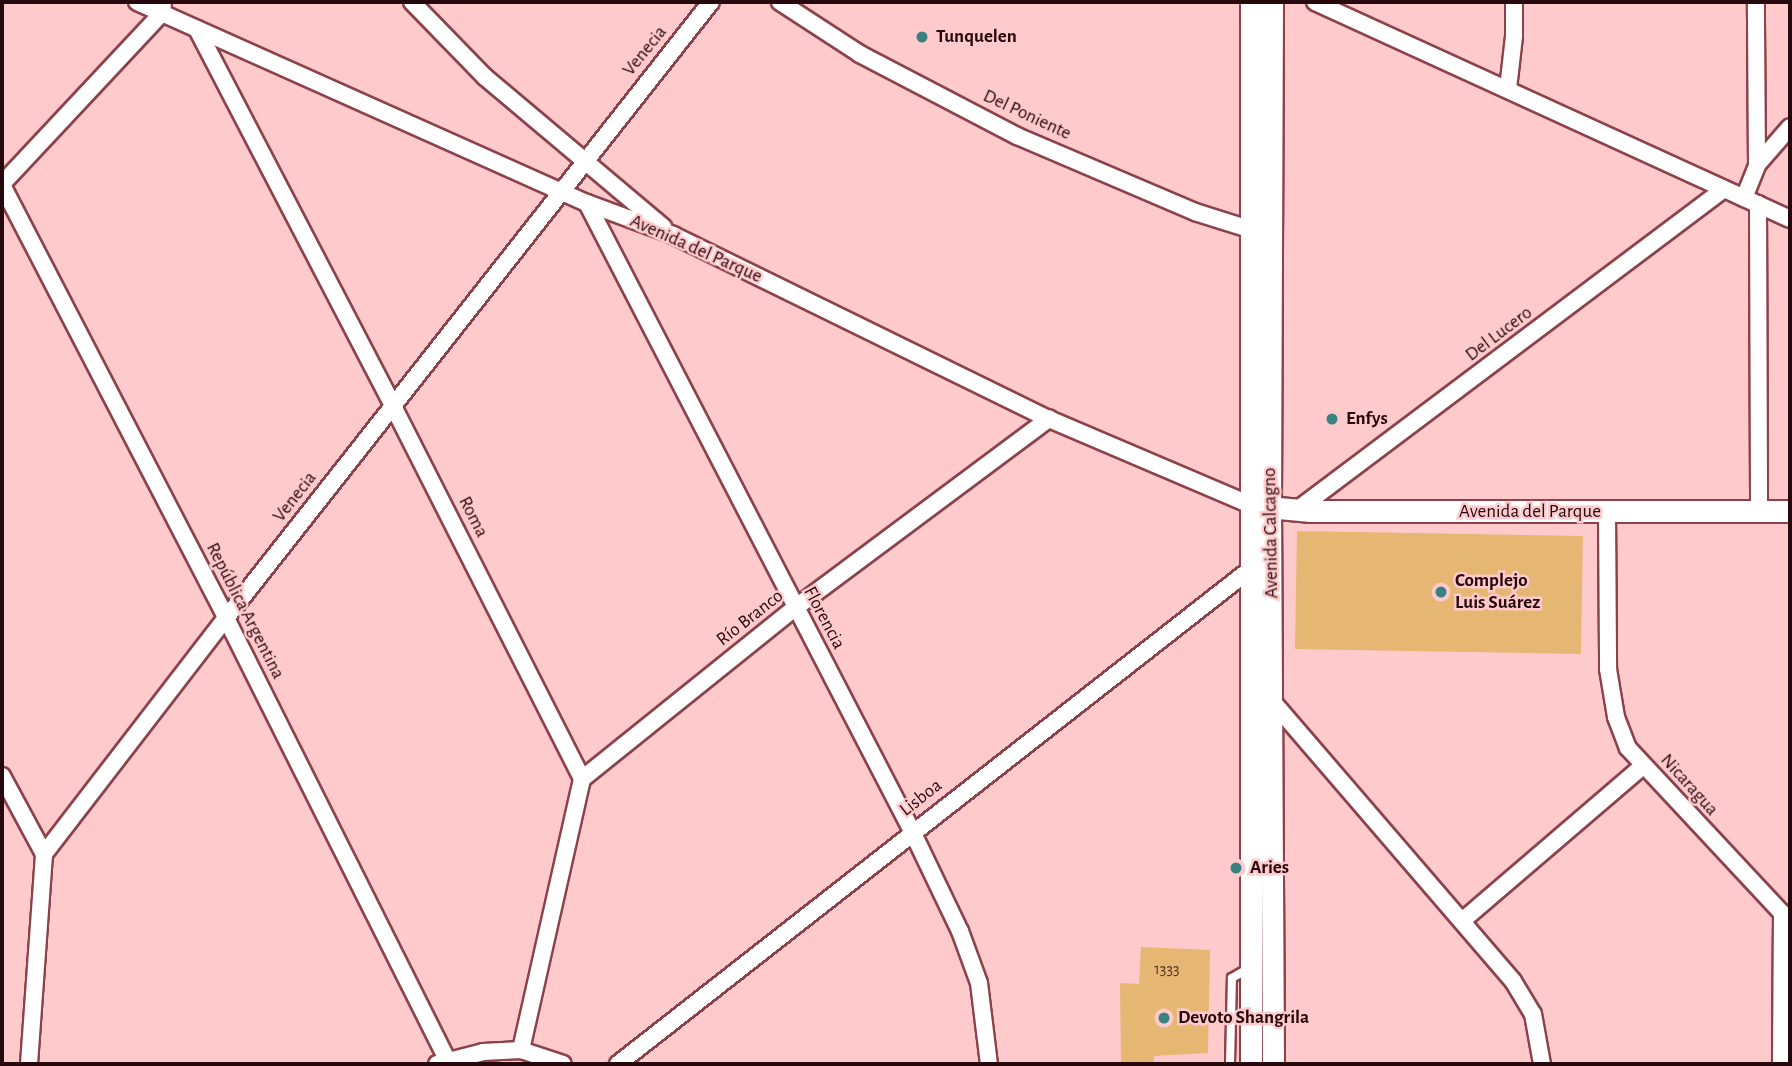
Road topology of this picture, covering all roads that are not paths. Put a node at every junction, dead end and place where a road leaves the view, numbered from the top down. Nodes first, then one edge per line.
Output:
1 (137, 2) edge
2 (412, 2) edge
3 (712, 2) edge
4 (780, 2) edge
5 (1251, 2) edge
6 (1272, 2) edge
7 (1315, 2) edge
8 (1514, 2) edge
9 (1756, 2) edge
10 (162, 7) edge
11 (197, 29) junction
12 (1508, 89) junction
13 (1790, 127) edge
14 (583, 161) junction
15 (1757, 165) junction
16 (2, 184) edge
17 (1724, 189) junction
18 (562, 191) junction
19 (1751, 201) junction
20 (587, 203) junction
21 (1790, 219) edge
22 (1250, 229) junction
23 (673, 235) junction
24 (1271, 236) junction
25 (393, 406) junction
26 (1049, 419) junction
27 (1261, 506) junction
28 (1297, 510) junction
29 (1759, 511) junction
30 (1607, 512) junction
31 (1790, 512) edge
32 (1252, 568) junction
33 (795, 608) junction
34 (226, 618) junction
35 (1273, 702) junction
36 (1643, 766) junction
37 (2, 776) edge
38 (582, 779) junction
39 (912, 831) junction
40 (44, 854) junction
41 (1786, 907) edge
42 (1462, 921) junction
43 (1251, 967) junction
44 (1273, 968) junction
45 (521, 1050) junction
46 (442, 1062) edge
47 (29, 1064) edge
48 (563, 1064) edge
49 (618, 1064) edge
50 (989, 1064) edge
51 (1230, 1064) edge
52 (1251, 1064) edge
53 (1273, 1064) edge
54 (1542, 1064) edge
55 (1781, 1064) edge

1 - 10 street, Avenida del Parque
2 - 14 street
3 - 14 street, Venecia
4 - 22 street, Del Poniente
5 - 22 street, Avenida Calcagno
6 - 24 street, Avenida Calcagno
7 - 12 street
8 - 12 street
9 - 15 street
10 - 11 street, Avenida del Parque
10 - 16 street
11 - 18 street, Avenida del Parque
11 - 25 street, Roma
12 - 17 street
13 - 15 street
14 - 18 street, Venecia
14 - 23 street
15 - 19 street
16 - 34 street, República Argentina
17 - 19 street
17 - 28 street, Del Lucero
18 - 20 street, Avenida del Parque
18 - 25 street, Venecia
19 - 21 street
19 - 29 street
20 - 23 street, Avenida del Parque
20 - 33 street, Florencia
22 - 24 street, Del Poniente
22 - 27 street, Avenida Calcagno
23 - 26 street, Avenida del Parque
24 - 27 street, Avenida Calcagno
25 - 34 street, Venecia
25 - 38 street, Roma
26 - 27 street, Avenida del Parque
26 - 33 street, Río Branco
27 - 28 street, Avenida del Parque
27 - 32 street, Avenida Calcagno
27 - 35 street, Avenida Calcagno
28 - 30 street, Avenida del Parque
29 - 30 street, Avenida del Parque
29 - 31 street, Avenida del Parque
30 - 36 street, Nicaragua
32 - 39 street, Lisboa
32 - 43 street, Avenida Calcagno
33 - 38 street, Río Branco
33 - 39 street, Florencia
34 - 40 street, Venecia
34 - 46 street, República Argentina
35 - 42 street
35 - 44 street, Avenida Calcagno
36 - 41 street, Nicaragua
36 - 42 street
37 - 40 street
38 - 45 street
39 - 49 street, Lisboa
39 - 50 street, Florencia
40 - 47 street
41 - 55 street, Nicaragua
42 - 54 street
43 - 44 lane
43 - 51 lane
43 - 52 street, Avenida Calcagno
44 - 53 street, Avenida Calcagno
45 - 46 street
45 - 48 street

